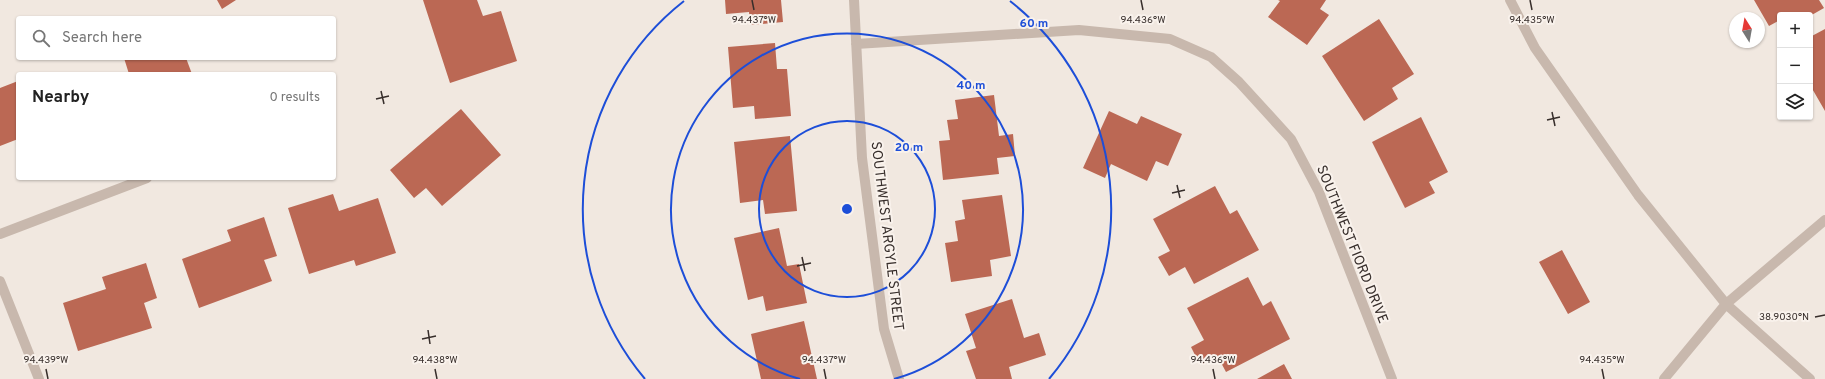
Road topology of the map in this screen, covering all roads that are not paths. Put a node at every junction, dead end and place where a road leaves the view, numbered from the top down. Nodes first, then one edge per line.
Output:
1 (854, 0) edge
2 (1510, 0) edge
3 (856, 44) junction
4 (142, 180) edge
5 (1825, 220) edge
6 (0, 234) edge
7 (0, 281) edge
8 (1726, 304) junction
9 (39, 379) edge
10 (899, 379) edge
11 (1392, 379) edge
12 (1664, 379) edge
13 (1810, 379) edge

1 - 3 street, SOUTHWEST ARGYLE STREET
2 - 8 street
3 - 10 street, SOUTHWEST ARGYLE STREET
3 - 11 street, SOUTHWEST FIORD DRIVE
4 - 6 street
5 - 8 street
7 - 9 street
8 - 12 street
8 - 13 street

